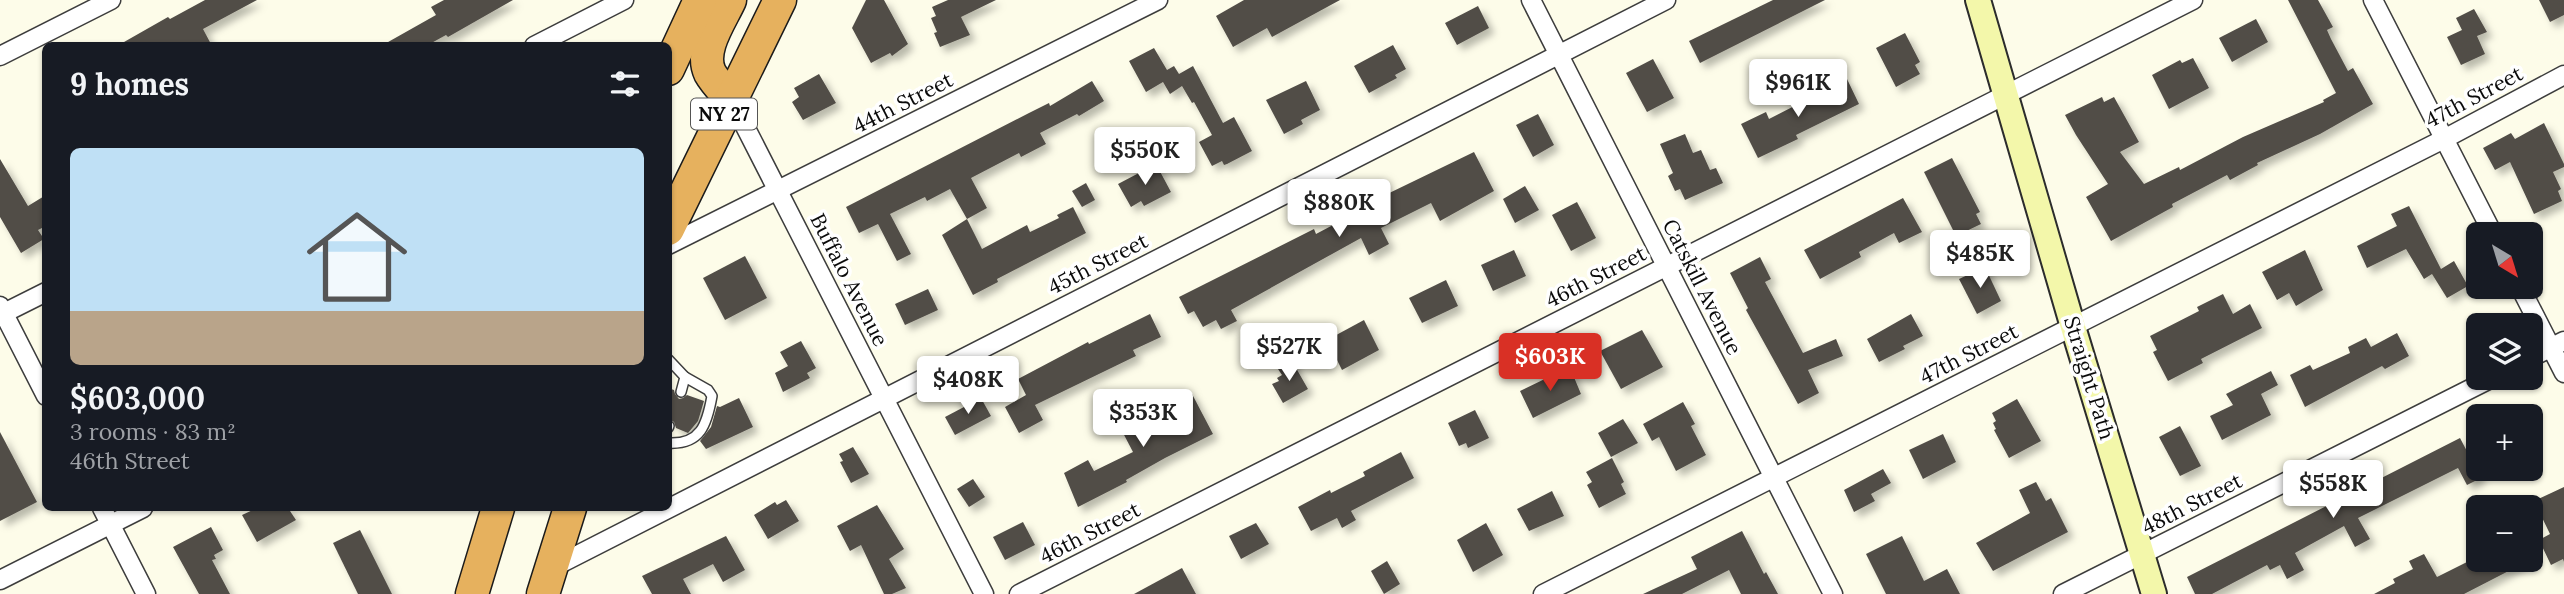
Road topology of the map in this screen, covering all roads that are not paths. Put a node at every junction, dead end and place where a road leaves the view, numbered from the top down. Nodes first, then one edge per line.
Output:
1 (111, 0) edge
2 (624, 0) edge
3 (730, 0) edge
4 (780, 0) edge
5 (1158, 0) edge
6 (1531, 0) edge
7 (1666, 0) edge
8 (1978, 0) edge
9 (2193, 0) edge
10 (2373, 0) edge
11 (690, 7) edge
12 (542, 42) edge
13 (1559, 55) junction
14 (0, 56) edge
15 (672, 58) edge
16 (2564, 75) edge
17 (2007, 94) junction
18 (731, 99) junction
19 (2444, 139) junction
20 (778, 191) junction
21 (672, 221) edge
22 (2487, 222) edge
23 (672, 243) edge
24 (1666, 267) junction
25 (42, 294) edge
26 (2528, 299) edge
27 (1, 311) edge
28 (2073, 327) junction
29 (2558, 345) edge
30 (672, 365) edge
31 (2564, 373) edge
32 (685, 377) junction
33 (42, 388) edge
34 (2468, 390) edge
35 (681, 392) dead end
36 (884, 398) junction
37 (672, 443) edge
38 (1773, 478) junction
39 (129, 511) edge
40 (497, 511) edge
41 (569, 511) edge
42 (106, 516) edge
43 (2143, 554) junction
44 (0, 580) edge
45 (546, 581) edge
46 (146, 594) edge
47 (472, 594) edge
48 (984, 594) edge
49 (1019, 594) edge
50 (1543, 594) edge
51 (1833, 594) edge
52 (2063, 594) edge
53 (2154, 594) edge

1 - 14 street
2 - 12 street
3 - 18 highway
4 - 18 highway, NY 27
5 - 20 street, 44th Street
6 - 13 street, Catskill Avenue
7 - 13 street, 45th Street
8 - 17 main road, Straight Path
9 - 17 street, 46th Street
10 - 19 street
11 - 15 highway
13 - 24 street, Catskill Avenue
13 - 36 street, 45th Street
16 - 19 street, 47th Street
17 - 24 street, 46th Street
17 - 28 main road, Straight Path
18 - 20 street, Buffalo Avenue
18 - 21 highway, NY 27
19 - 22 street
19 - 28 street, 47th Street
20 - 23 street, 44th Street
20 - 36 street, Buffalo Avenue
24 - 38 street, Catskill Avenue
24 - 49 street, 46th Street
25 - 27 street
26 - 29 street
27 - 33 street
28 - 38 street, 47th Street
28 - 43 main road, Straight Path
29 - 31 street
30 - 32 lane
32 - 35 lane
32 - 37 lane
34 - 43 street, 48th Street
36 - 45 street, 45th Street
36 - 48 street, Buffalo Avenue
38 - 50 street, 47th Street
38 - 51 street, Catskill Avenue
39 - 42 street
40 - 47 highway
41 - 45 highway
42 - 44 street
42 - 46 street
43 - 52 street, 48th Street
43 - 53 main road, Straight Path

